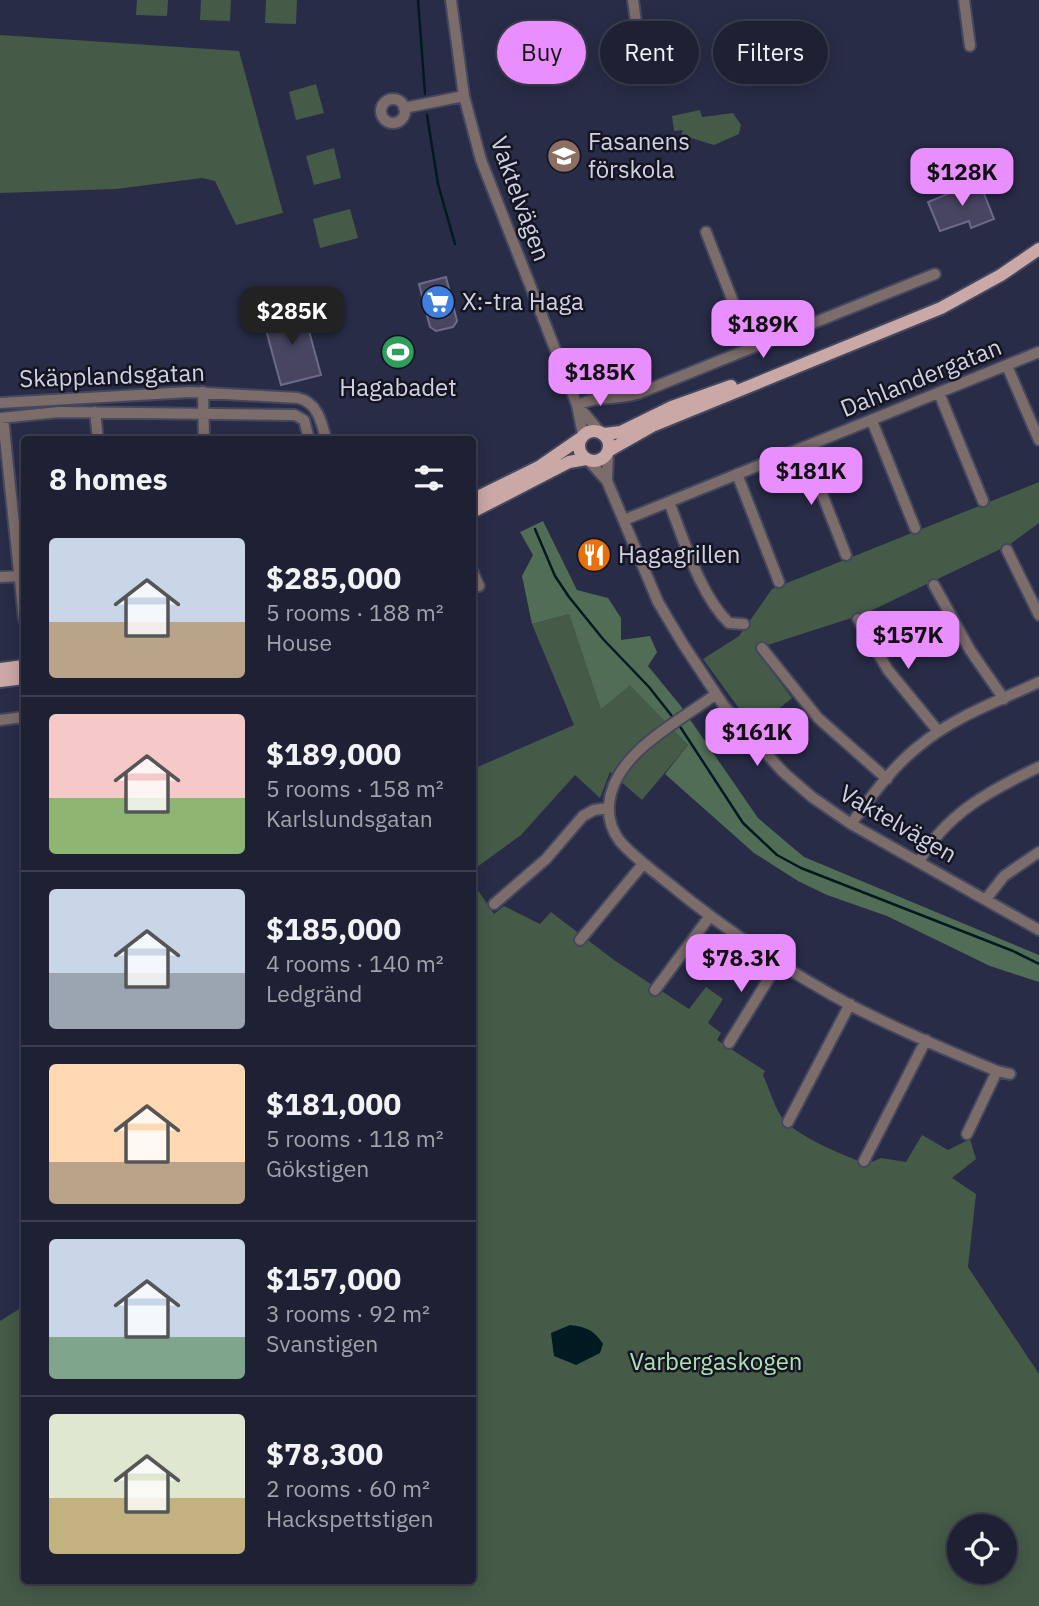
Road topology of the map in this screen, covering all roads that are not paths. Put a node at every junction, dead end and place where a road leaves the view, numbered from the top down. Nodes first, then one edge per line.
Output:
1 (451, 0) edge
2 (633, 0) edge
3 (964, 0) edge
4 (636, 21) edge
5 (970, 46) dead end
6 (464, 96) junction
7 (404, 108) dead end
8 (706, 232) dead end
9 (1039, 249) edge
10 (935, 274) dead end
11 (751, 348) junction
12 (1039, 352) edge
13 (799, 365) junction
14 (1007, 366) junction
15 (204, 392) junction
16 (939, 393) junction
17 (0, 403) edge
18 (577, 405) junction
19 (95, 412) junction
20 (202, 415) junction
21 (1, 418) edge
22 (872, 421) junction
23 (602, 433) junction
24 (98, 436) edge
25 (204, 436) edge
26 (309, 436) edge
27 (325, 436) edge
28 (582, 436) junction
29 (1039, 440) edge
30 (804, 448) junction
31 (608, 452) junction
32 (587, 460) junction
33 (737, 474) junction
34 (607, 481) junction
35 (476, 498) edge
36 (983, 501) dead end
37 (669, 502) junction
38 (476, 510) edge
39 (624, 520) junction
40 (915, 528) dead end
41 (1007, 550) dead end
42 (846, 555) dead end
43 (21, 568) edge
44 (21, 576) edge
45 (0, 578) edge
46 (476, 579) edge
47 (779, 582) dead end
48 (934, 584) dead end
49 (479, 586) dead end
50 (1039, 615) edge
51 (858, 619) dead end
52 (744, 624) dead end
53 (761, 648) dead end
54 (21, 666) edge
55 (0, 669) edge
56 (21, 678) edge
57 (0, 681) edge
58 (1039, 682) edge
59 (716, 694) junction
60 (1004, 699) junction
61 (21, 717) edge
62 (0, 720) edge
63 (938, 732) junction
64 (1039, 767) edge
65 (887, 779) junction
66 (608, 808) junction
67 (851, 824) junction
68 (1039, 852) edge
69 (919, 862) junction
70 (643, 863) junction
71 (986, 899) junction
72 (494, 904) dead end
73 (710, 916) junction
74 (1039, 930) edge
75 (580, 940) dead end
76 (779, 962) junction
77 (655, 990) dead end
78 (850, 1004) junction
79 (926, 1040) junction
80 (729, 1043) dead end
81 (997, 1071) junction
82 (1010, 1074) dead end
83 (788, 1122) dead end
84 (967, 1134) dead end
85 (864, 1161) dead end

1 - 6 street, Vaktelvägen
2 - 4 street
3 - 5 street
6 - 7 street
6 - 18 street, Vaktelvägen
8 - 11 street
9 - 13 main road
10 - 11 street
11 - 18 street
12 - 14 street, Dahlandergatan
13 - 23 main road
13 - 31 main road
14 - 16 street, Dahlandergatan
14 - 29 street
15 - 17 street, Skäpplandsgatan
15 - 20 street
15 - 27 street, Skäpplandsgatan
16 - 22 street, Dahlandergatan
16 - 36 street
18 - 23 street, Vaktelvägen
18 - 28 street, Vaktelvägen
19 - 20 street
19 - 21 street
19 - 24 street
20 - 25 street
20 - 26 street
21 - 43 street
22 - 30 street, Dahlandergatan
22 - 40 street
23 - 28 main road
23 - 31 main road
28 - 32 main road
28 - 35 main road
30 - 33 street, Dahlandergatan
30 - 42 street
31 - 32 main road
31 - 34 street, Vaktelvägen
32 - 34 street, Vaktelvägen
32 - 38 main road
33 - 37 street, Dahlandergatan
33 - 47 street
34 - 39 street, Vaktelvägen
37 - 39 street, Dahlandergatan
37 - 52 street
39 - 59 street, Vaktelvägen
41 - 50 street
44 - 45 street
46 - 49 street
48 - 60 street
51 - 63 street
53 - 65 street
54 - 55 main road
56 - 57 main road
58 - 60 street
59 - 66 street
59 - 67 street, Vaktelvägen
60 - 63 street
61 - 62 street
63 - 65 street
64 - 69 street
65 - 67 street
66 - 70 street
66 - 72 street
67 - 69 street, Vaktelvägen
68 - 71 street
69 - 71 street, Vaktelvägen
70 - 73 street
70 - 75 street
71 - 74 street, Vaktelvägen
73 - 76 street
73 - 77 street
76 - 78 street
76 - 80 street
78 - 79 street
78 - 83 street
79 - 81 street
79 - 85 street
81 - 82 street
81 - 84 street

